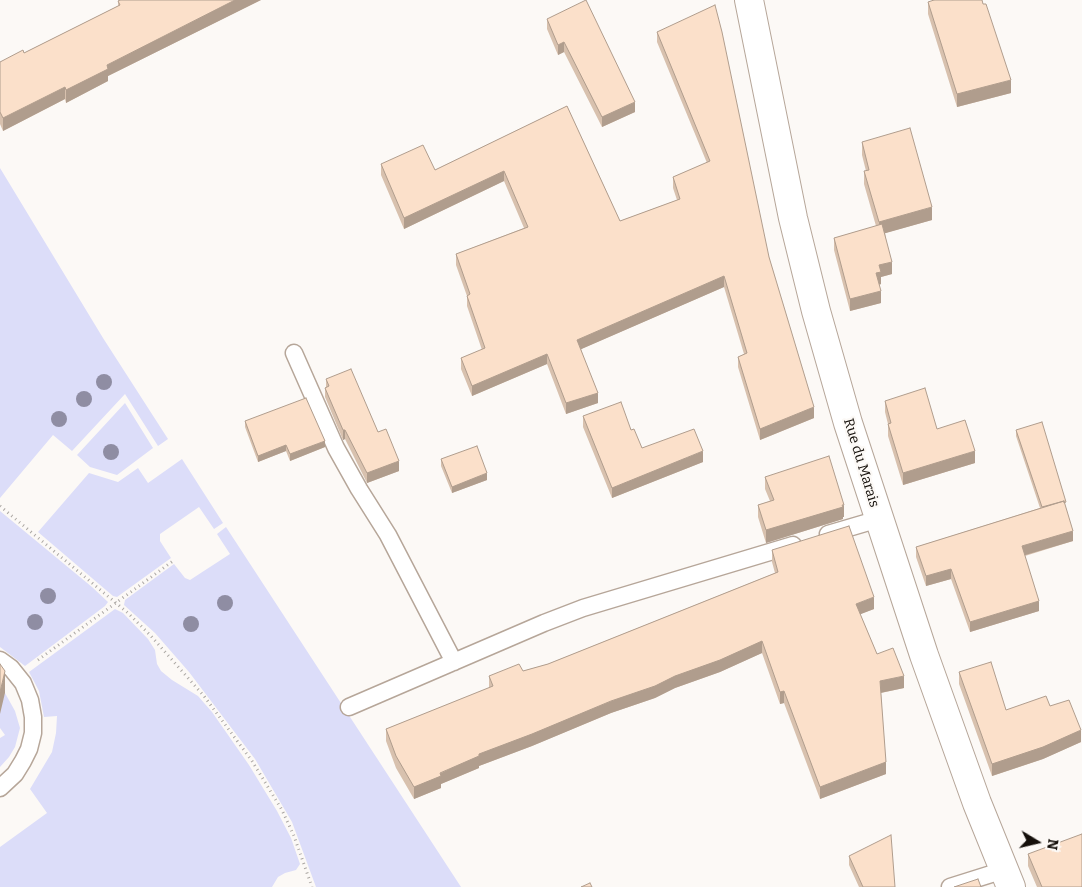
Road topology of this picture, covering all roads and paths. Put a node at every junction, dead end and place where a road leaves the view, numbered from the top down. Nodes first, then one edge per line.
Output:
1 (753, 7) edge
2 (294, 353) dead end
3 (0, 506) edge
4 (879, 519) junction
5 (172, 561) dead end
6 (115, 603) junction
7 (0, 660) edge
8 (454, 662) junction
9 (17, 676) junction
10 (349, 707) dead end
11 (0, 788) edge
12 (1008, 878) edge
13 (312, 887) edge
14 (950, 887) edge

1 - 4 street, Rue du Marais
2 - 8 lane
3 - 6 path
4 - 8 lane
4 - 12 street, Rue du Marais
5 - 6 path
6 - 9 path
6 - 13 path
7 - 9 lane
8 - 10 lane
9 - 11 lane
12 - 14 lane

